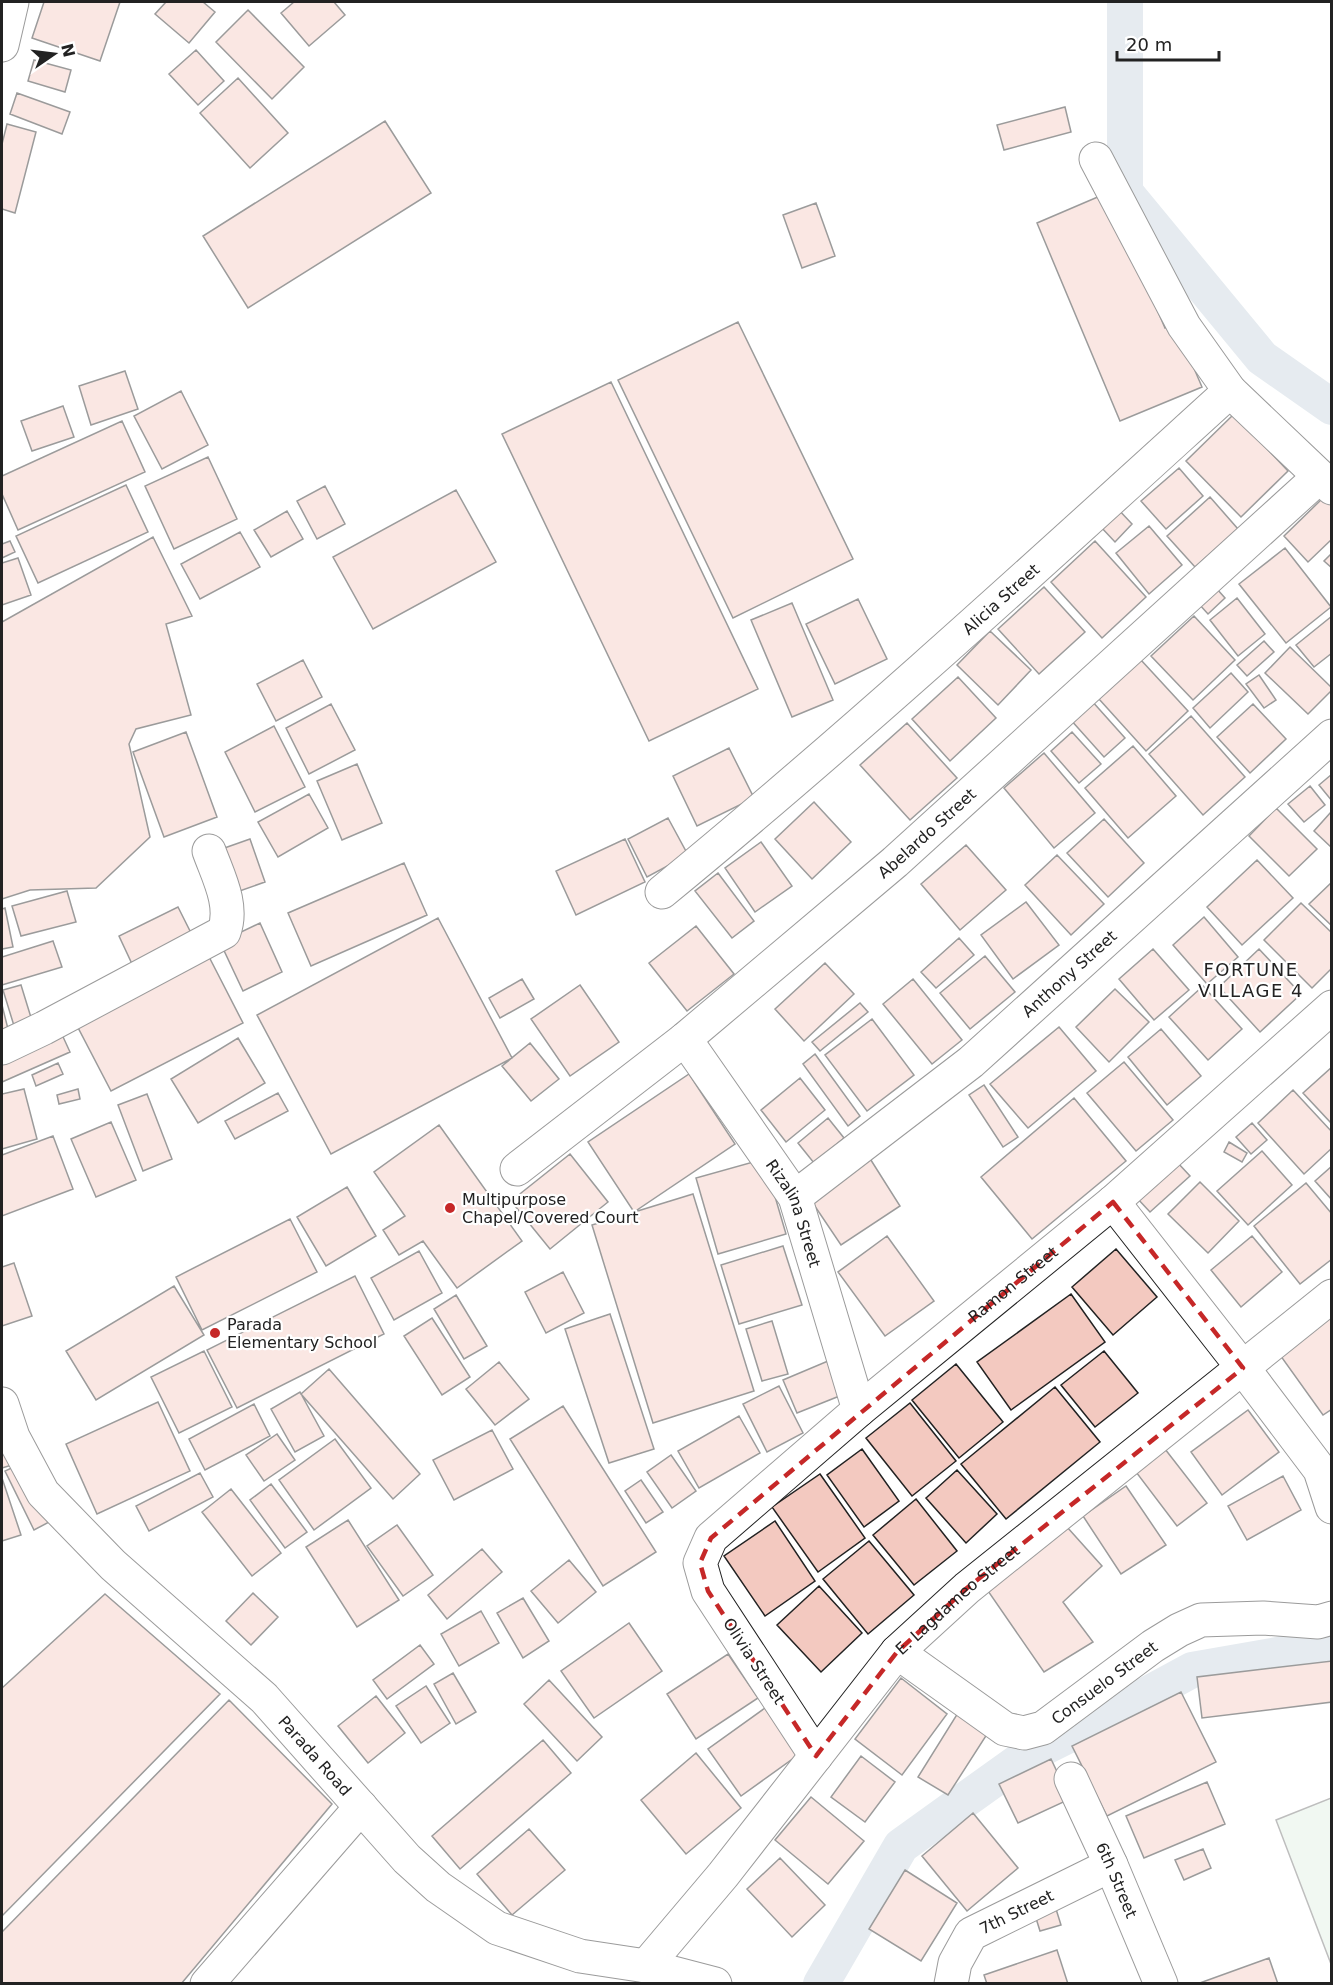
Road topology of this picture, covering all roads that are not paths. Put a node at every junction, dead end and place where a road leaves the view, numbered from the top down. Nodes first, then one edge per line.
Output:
1 (12, 2) edge
2 (2, 45) edge
3 (1096, 159) dead end
4 (1230, 390) junction
5 (1325, 483) edge
6 (1332, 736) edge
7 (209, 851) dead end
8 (662, 892) dead end
9 (1332, 1007) edge
10 (685, 1039) junction
11 (2, 1048) edge
12 (518, 1169) dead end
13 (795, 1197) junction
14 (1113, 1202) junction
15 (1332, 1296) edge
16 (1243, 1368) junction
17 (2, 1404) edge
18 (859, 1410) junction
19 (1332, 1507) edge
20 (700, 1563) joint
21 (1332, 1618) edge
22 (897, 1652) junction
23 (816, 1756) junction
24 (1071, 1779) dead end
25 (361, 1807) junction
26 (1111, 1865) junction
27 (646, 1966) junction
28 (207, 1983) edge
29 (714, 1983) edge
30 (951, 1983) edge
31 (1161, 1983) edge

1 - 2 street
3 - 4 street
4 - 5 street
4 - 8 street, Alicia Street
5 - 10 street, Abelardo Street
6 - 13 street, Anthony Street
7 - 11 street
9 - 14 street, Ramon Street
10 - 12 street, Abelardo Street
10 - 13 street, Rizalina Street
13 - 18 street, Rizalina Street
14 - 16 street
14 - 18 street, Ramon Street
15 - 16 street, E. Lagdameo Street
16 - 19 street
16 - 22 street, E. Lagdameo Street
17 - 25 street, Parada Road
18 - 20 street, Ramon Street
20 - 23 street, Olivia Street
21 - 22 street, Consuelo Street
22 - 23 street, E. Lagdameo Street
23 - 27 street, E. Lagdameo Street
24 - 26 street, 6th Street
25 - 27 street, Parada Road
25 - 28 street
26 - 30 street, 7th Street
26 - 31 street, 6th Street
27 - 29 street, Parada Road

